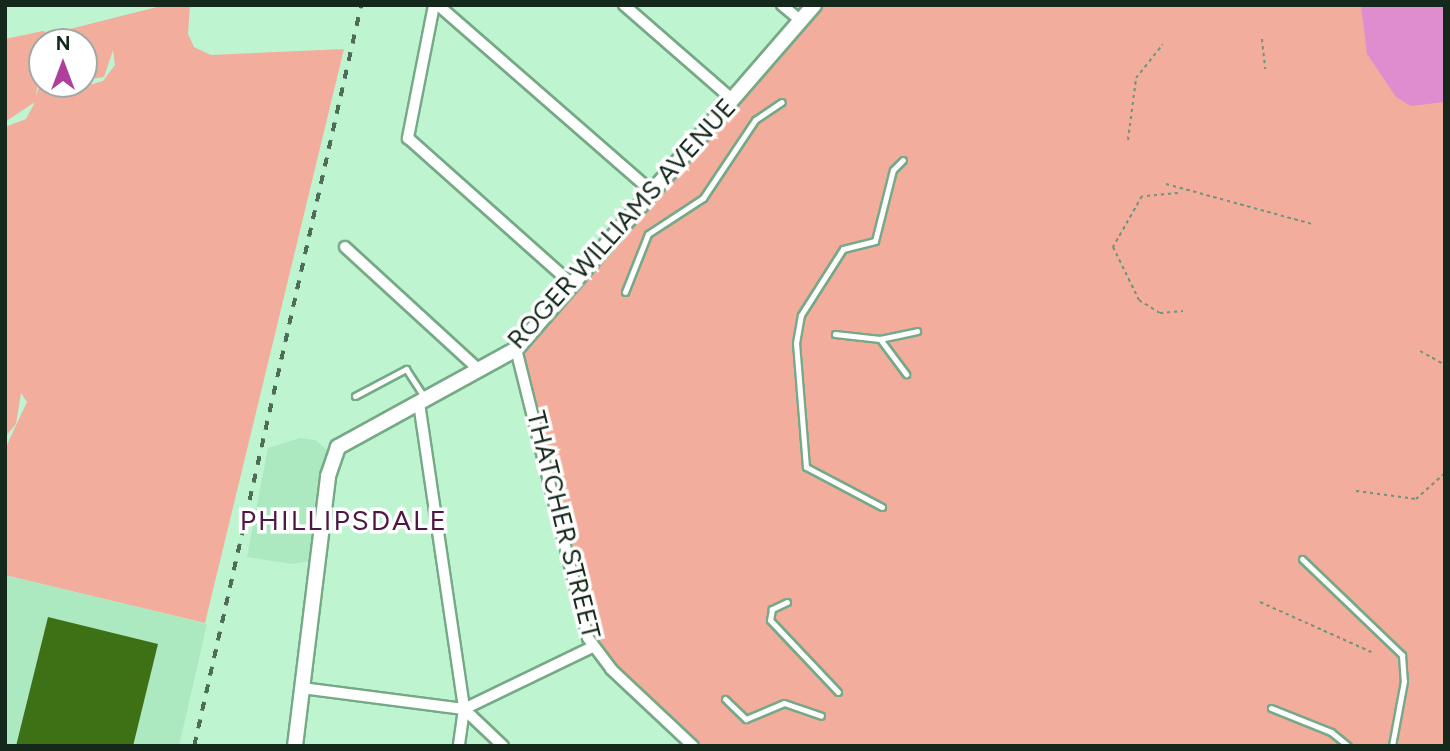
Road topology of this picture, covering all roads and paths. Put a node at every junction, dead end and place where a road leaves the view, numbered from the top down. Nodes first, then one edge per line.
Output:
1 (436, 5) edge
2 (624, 5) edge
3 (782, 5) edge
4 (814, 5) edge
5 (800, 20) junction
6 (1262, 39) dead end
7 (1163, 44) dead end
8 (1265, 69) dead end
9 (733, 100) junction
10 (782, 102) dead end
11 (1128, 140) dead end
12 (903, 160) dead end
13 (1166, 184) dead end
14 (651, 191) junction
15 (1178, 193) dead end
16 (1312, 224) dead end
17 (345, 247) dead end
18 (571, 283) junction
19 (625, 292) dead end
20 (1183, 312) dead end
21 (917, 331) dead end
22 (835, 334) dead end
23 (880, 339) junction
24 (516, 349) junction
25 (1420, 351) dead end
26 (1445, 365) edge
27 (480, 370) junction
28 (906, 374) dead end
29 (355, 396) dead end
30 (423, 401) junction
31 (1445, 472) edge
32 (1356, 491) dead end
33 (882, 507) dead end
34 (1302, 559) dead end
35 (787, 602) dead end
36 (1260, 602) dead end
37 (592, 647) junction
38 (1371, 652) dead end
39 (302, 688) junction
40 (838, 692) dead end
41 (725, 699) dead end
42 (1270, 708) dead end
43 (464, 709) junction
44 (821, 716) dead end
45 (295, 746) edge
46 (460, 746) edge
47 (503, 746) edge
48 (693, 746) edge
49 (1348, 746) edge
50 (1392, 746) edge

1 - 14 street
1 - 18 street
2 - 9 street
3 - 5 street
4 - 5 main road, ROGER WILLIAMS AVENUE
5 - 9 main road, ROGER WILLIAMS AVENUE
6 - 8 path
7 - 11 path
9 - 14 main road, ROGER WILLIAMS AVENUE
10 - 19 lane
12 - 33 lane
13 - 16 path
14 - 18 main road, ROGER WILLIAMS AVENUE
15 - 20 path
17 - 27 street
18 - 24 main road, ROGER WILLIAMS AVENUE
21 - 23 lane
22 - 23 lane
23 - 28 lane
24 - 27 main road, ROGER WILLIAMS AVENUE
24 - 37 street, THATCHER STREET
25 - 26 path
27 - 30 main road, ROGER WILLIAMS AVENUE
29 - 30 lane
30 - 39 main road, ROGER WILLIAMS AVENUE
30 - 43 street
31 - 32 path
34 - 50 lane
35 - 40 lane
36 - 38 path
37 - 43 street
37 - 48 street, THATCHER STREET
39 - 43 street
39 - 45 main road, ROGER WILLIAMS AVENUE
41 - 44 lane
42 - 49 lane
43 - 46 street
43 - 47 street

